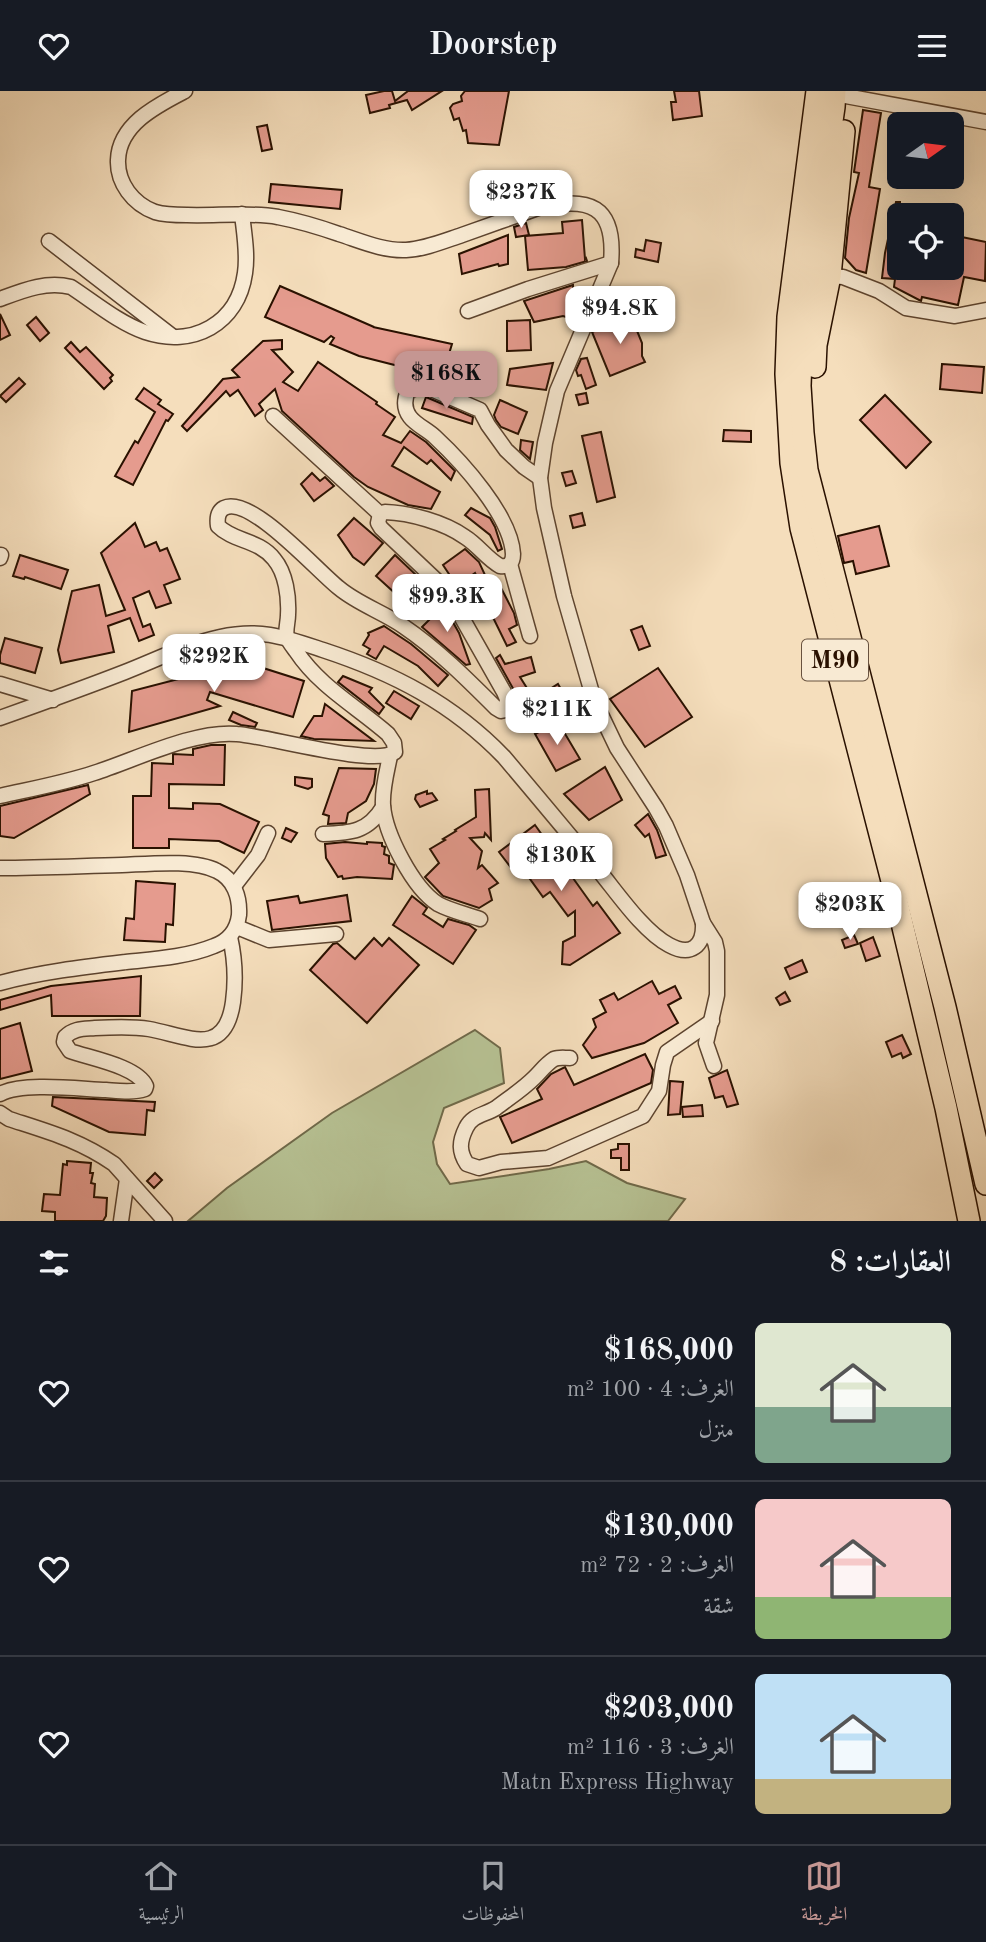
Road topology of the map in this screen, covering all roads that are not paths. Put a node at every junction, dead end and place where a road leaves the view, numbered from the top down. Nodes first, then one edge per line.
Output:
1 (185, 91) edge
2 (836, 93) edge
3 (986, 122) edge
4 (242, 214) junction
5 (49, 241) dead end
6 (611, 263) junction
7 (830, 276) junction
8 (0, 299) edge
9 (986, 310) edge
10 (468, 311) dead end
11 (174, 337) junction
12 (273, 416) dead end
13 (540, 478) junction
14 (814, 495) junction
15 (380, 514) junction
16 (510, 564) junction
17 (530, 636) dead end
18 (287, 637) junction
19 (0, 684) edge
20 (53, 700) junction
21 (0, 718) edge
22 (390, 756) junction
23 (0, 796) edge
24 (383, 807) junction
25 (268, 833) dead end
26 (323, 834) dead end
27 (1, 868) edge
28 (234, 886) junction
29 (480, 919) dead end
30 (703, 923) junction
31 (233, 932) junction
32 (336, 934) dead end
33 (0, 983) edge
34 (712, 1021) junction
35 (570, 1058) dead end
36 (714, 1066) dead end
37 (0, 1094) edge
38 (0, 1113) edge
39 (127, 1179) junction
40 (986, 1184) edge
41 (121, 1221) edge
42 (164, 1221) edge
43 (969, 1221) edge

1 - 4 street
2 - 3 street
2 - 7 highway
2 - 14 highway, M90
2 - 43 highway, M90
4 - 6 street
4 - 11 street
5 - 11 street
6 - 10 street
6 - 13 street
7 - 9 street
7 - 14 highway
8 - 11 street
12 - 15 street
13 - 16 street
13 - 30 street
14 - 40 highway, M90
15 - 16 street
15 - 18 street
16 - 17 street
18 - 20 street
18 - 22 street
18 - 30 street
19 - 20 street
20 - 21 street
22 - 23 street
22 - 24 street
24 - 26 street
24 - 29 street
25 - 28 street
27 - 28 street
28 - 31 street
30 - 34 street
31 - 32 street
31 - 33 street
31 - 37 street
34 - 35 street
34 - 36 street
38 - 39 street
39 - 41 street
39 - 42 street

